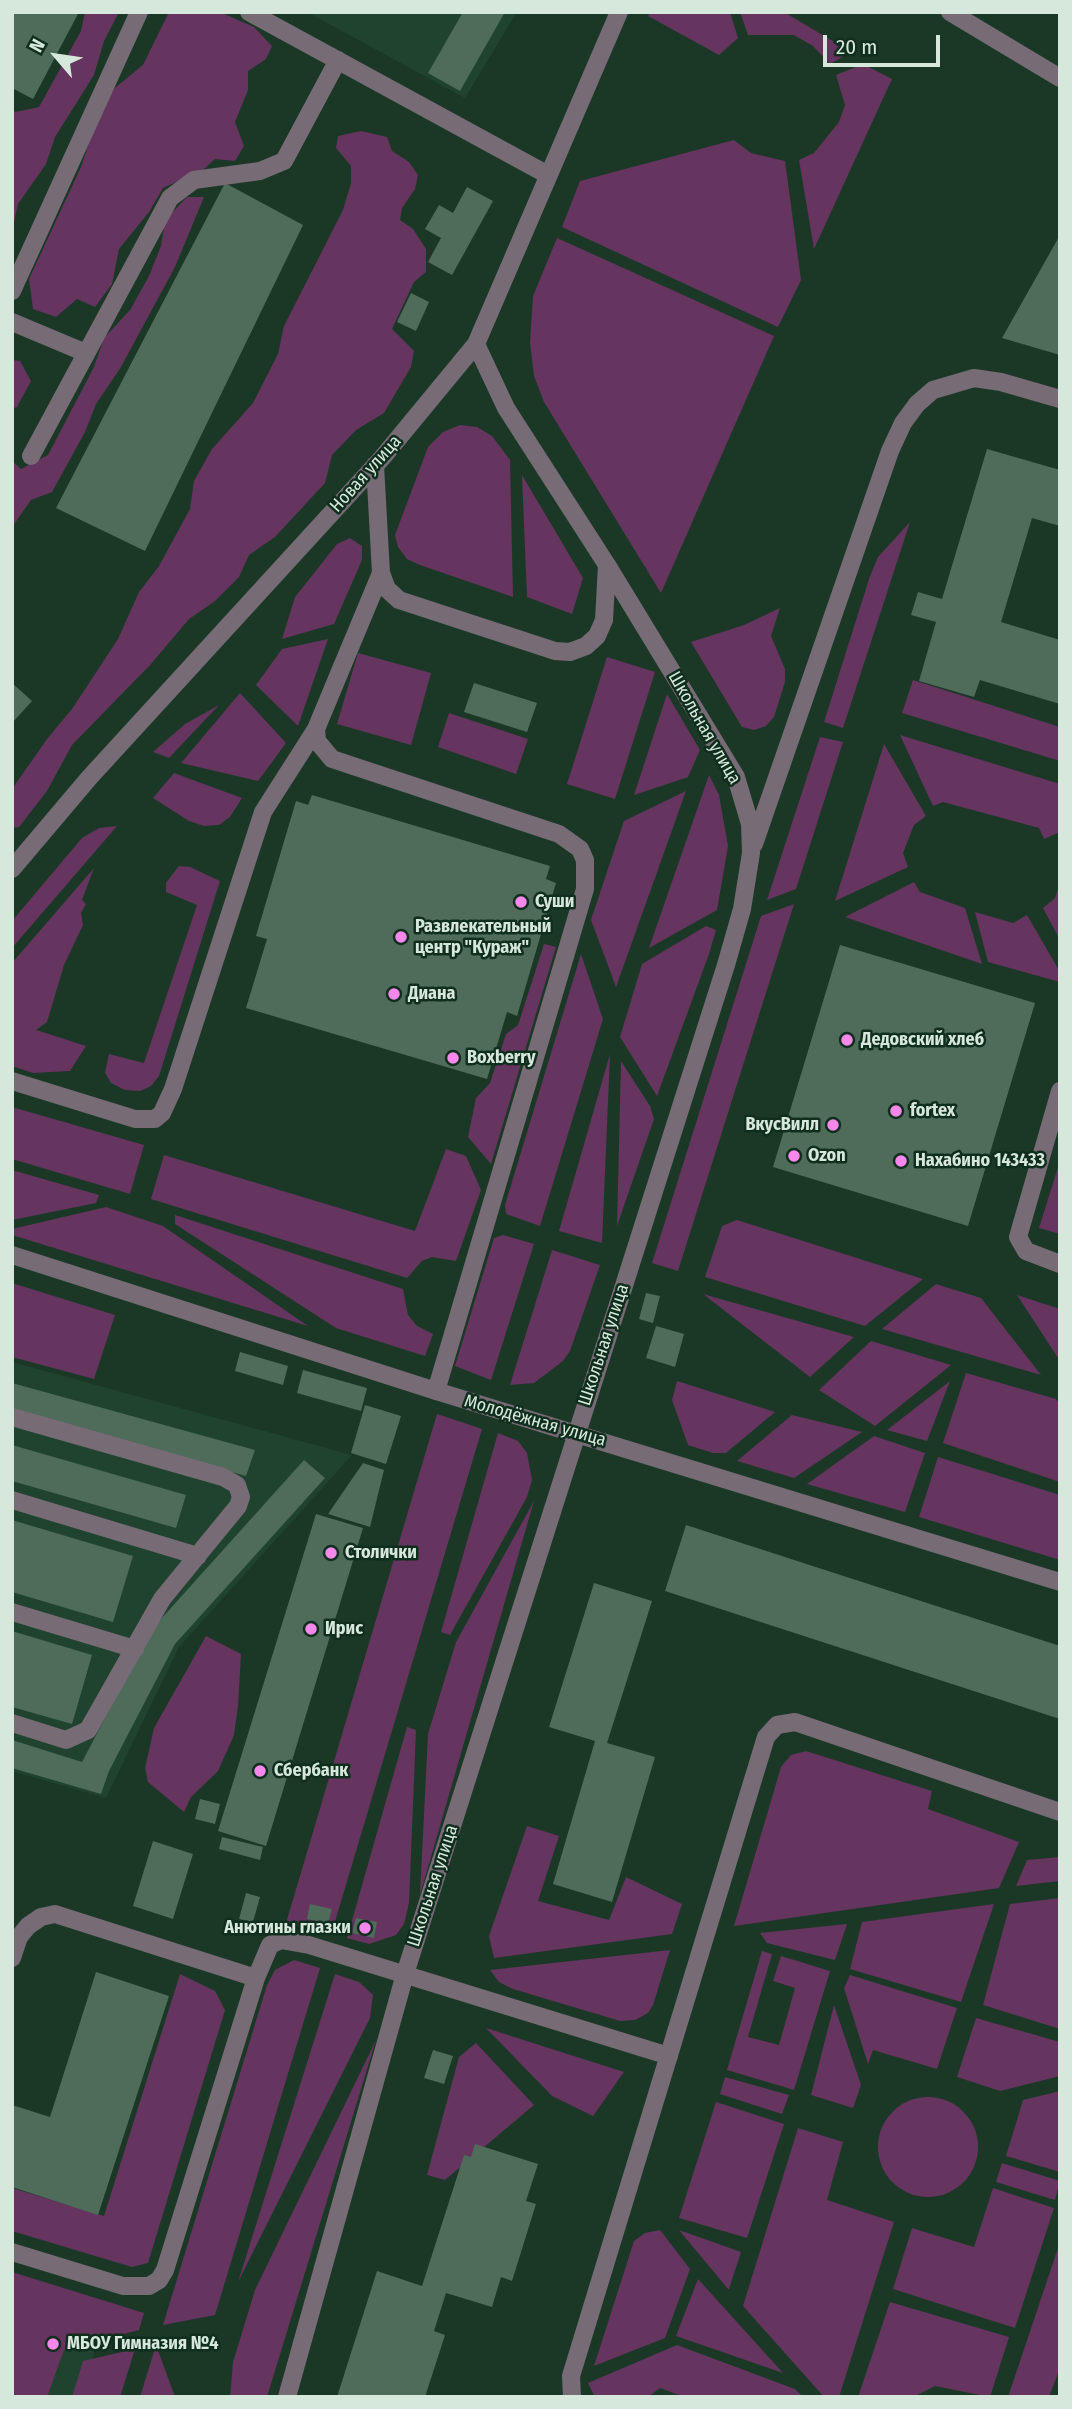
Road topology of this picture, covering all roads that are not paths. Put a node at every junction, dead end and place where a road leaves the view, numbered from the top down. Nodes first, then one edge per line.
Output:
1 (139, 12) edge
2 (249, 12) edge
3 (619, 12) edge
4 (950, 12) edge
5 (338, 61) junction
6 (1060, 78) edge
7 (548, 175) junction
8 (12, 291) edge
9 (12, 322) edge
10 (476, 344) junction
11 (86, 353) junction
12 (1060, 400) edge
13 (31, 456) dead end
14 (375, 466) junction
15 (607, 565) junction
16 (380, 573) junction
17 (316, 729) junction
18 (751, 853) junction
19 (12, 869) edge
20 (12, 1082) edge
21 (1060, 1091) edge
22 (12, 1255) edge
23 (1060, 1264) edge
24 (436, 1391) junction
25 (12, 1417) edge
26 (576, 1432) junction
27 (12, 1500) edge
28 (198, 1556) junction
29 (1060, 1582) edge
30 (12, 1612) edge
31 (135, 1649) junction
32 (12, 1723) edge
33 (1060, 1812) edge
34 (12, 1958) edge
35 (405, 1974) junction
36 (256, 1978) junction
37 (669, 2056) junction
38 (12, 2252) edge
39 (287, 2397) edge
40 (572, 2397) edge

1 - 8 street
2 - 5 street
3 - 7 street, Новая улица
4 - 6 street
5 - 7 street
5 - 11 street
7 - 10 street, Новая улица
9 - 11 street
10 - 14 street, Новая улица
10 - 15 street, Школьная улица
11 - 13 street
12 - 18 street
14 - 16 street
14 - 19 street, Новая улица
15 - 16 street
15 - 18 street, Школьная улица
16 - 17 street
17 - 20 street
17 - 24 street
18 - 26 street, Школьная улица
21 - 23 street
22 - 24 street, Молодёжная улица
24 - 26 street, Молодёжная улица
25 - 28 street
26 - 29 street, Молодёжная улица
26 - 35 street, Школьная улица
27 - 28 street
28 - 31 street
30 - 31 street
31 - 32 street
33 - 37 street
34 - 36 street
35 - 36 street
35 - 37 street
35 - 39 street, Школьная улица
36 - 38 street
37 - 40 street

